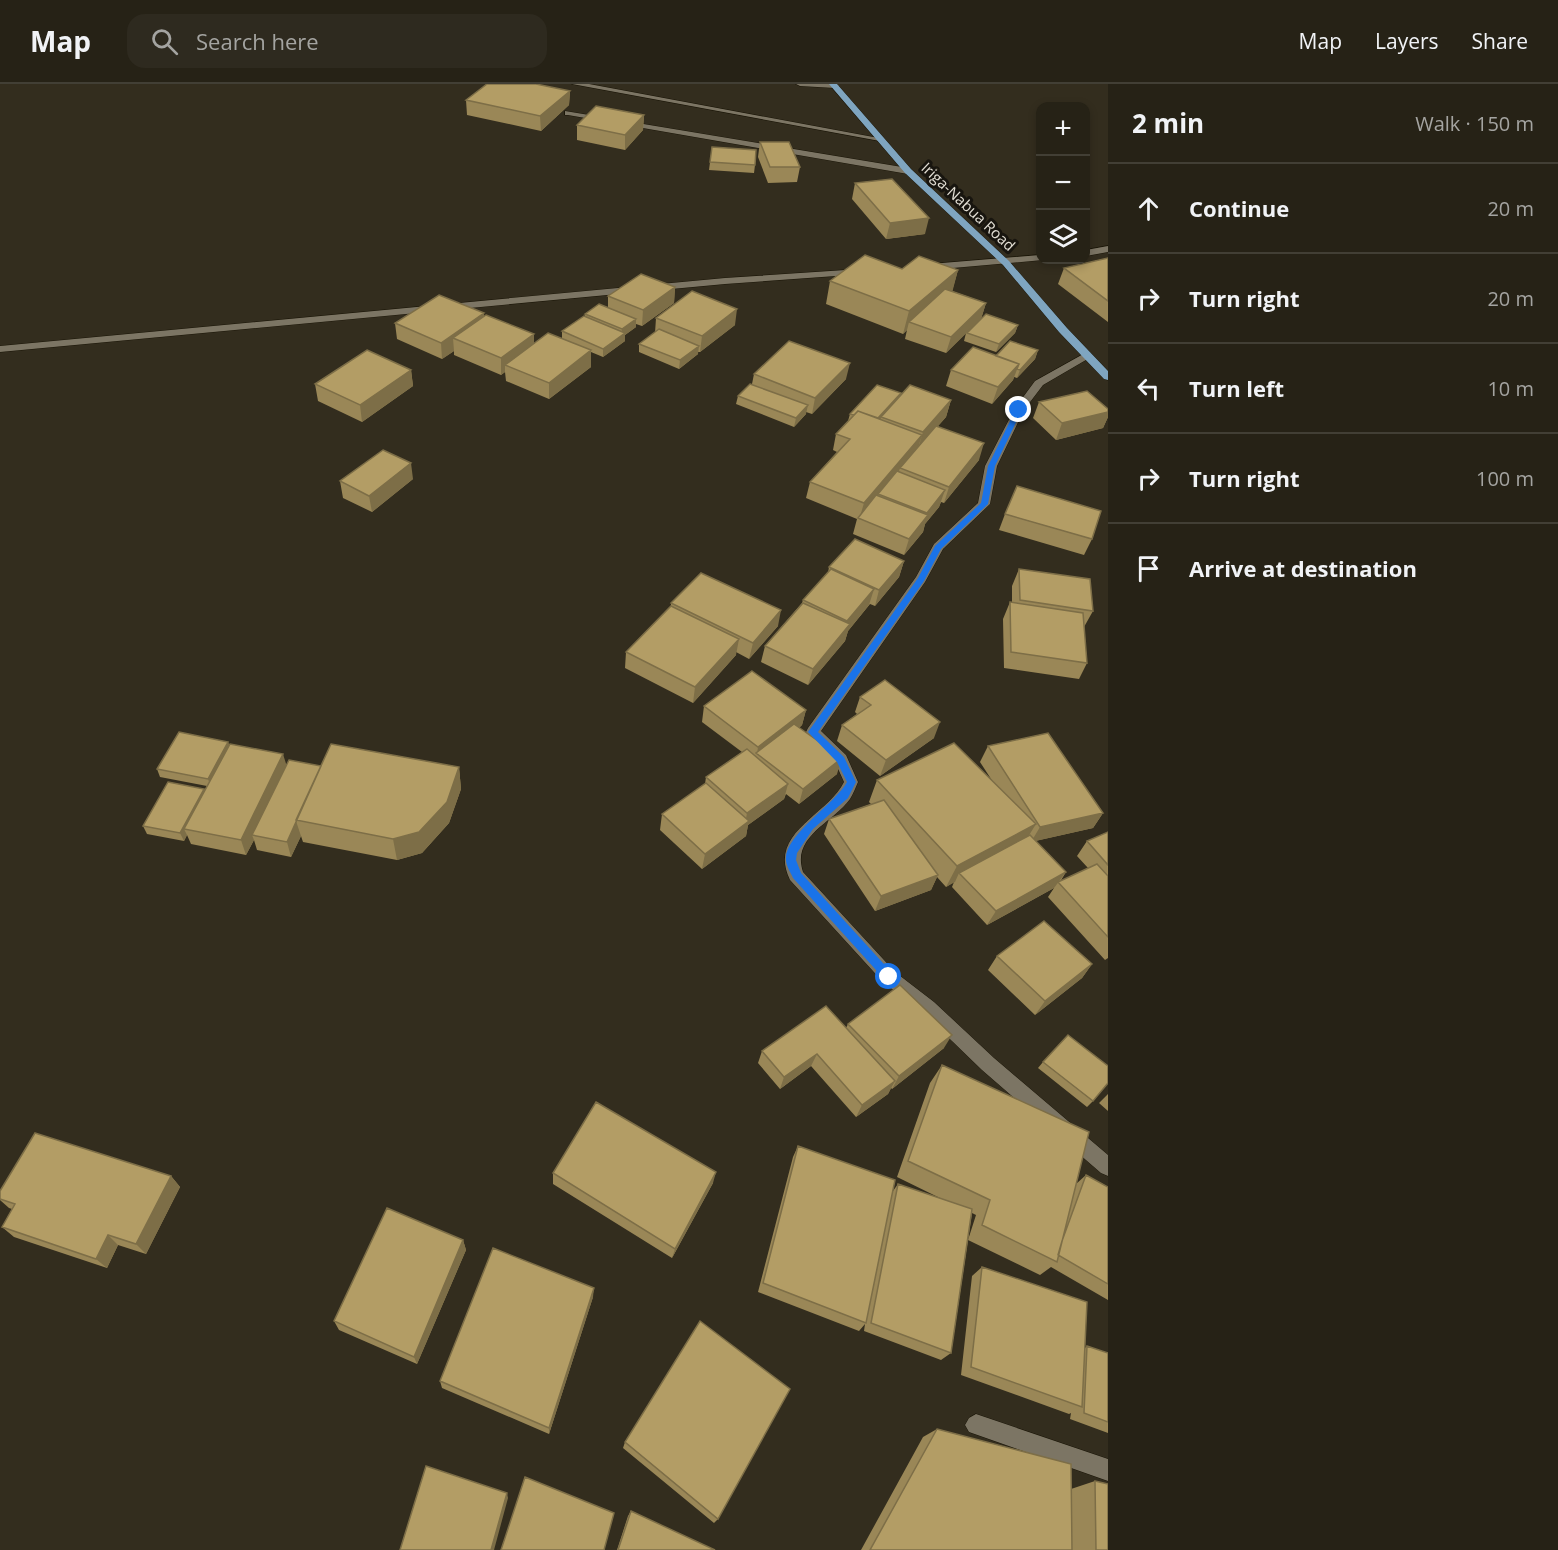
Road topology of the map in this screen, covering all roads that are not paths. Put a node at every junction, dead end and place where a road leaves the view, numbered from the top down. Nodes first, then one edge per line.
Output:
1 (576, 84) edge
2 (800, 84) edge
3 (834, 85) edge
4 (568, 113) edge
5 (880, 139) junction
6 (909, 171) junction
7 (1108, 249) edge
8 (1090, 252) edge
9 (1036, 259) edge
10 (1006, 262) junction
11 (924, 268) edge
12 (877, 271) edge
13 (0, 349) edge
14 (1087, 355) junction
15 (1108, 377) edge
16 (1108, 1167) edge
17 (976, 1425) dead end
18 (1108, 1470) edge

1 - 5 street
2 - 3 street
3 - 5 main road, Iriga-Nabua Road
4 - 6 street
5 - 6 main road, Iriga-Nabua Road
6 - 10 main road, Iriga-Nabua Road
7 - 8 street
9 - 10 street
10 - 11 street
10 - 14 main road, Iriga-Nabua Road
12 - 13 street
14 - 15 main road, Iriga-Nabua Road
14 - 16 street
17 - 18 street

